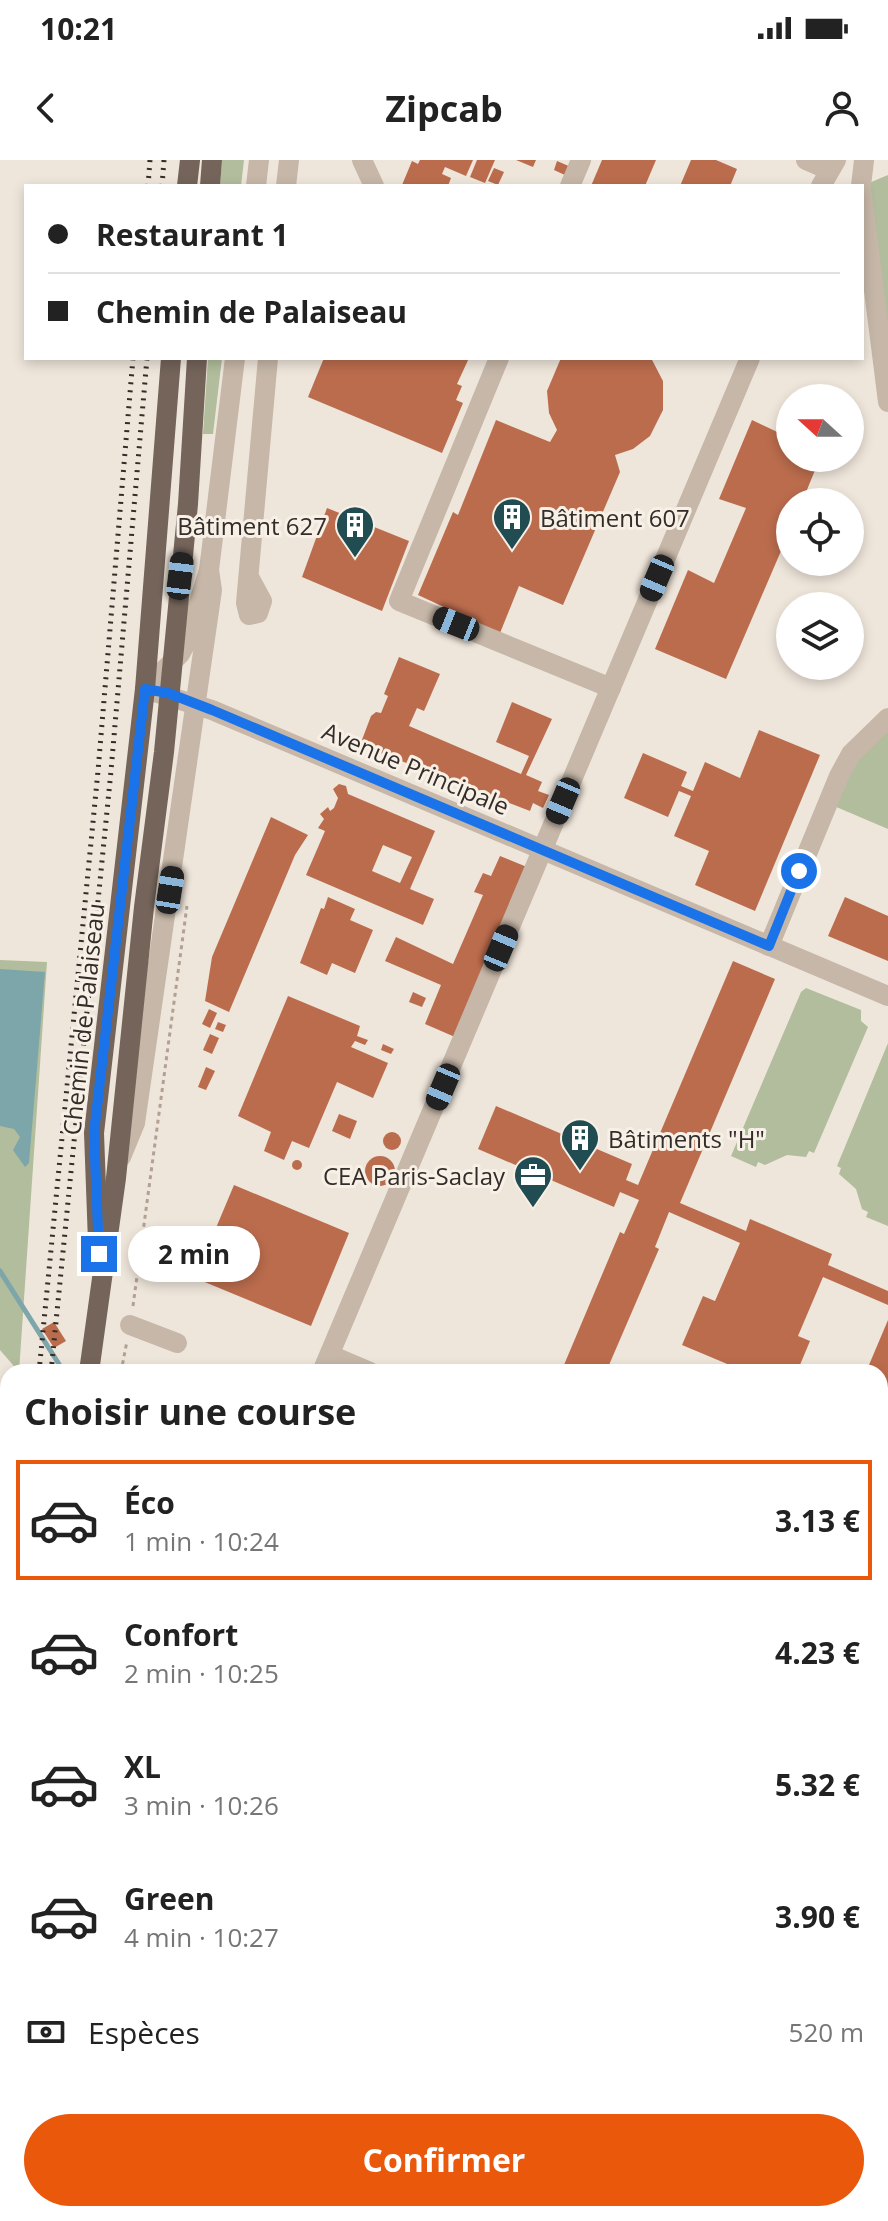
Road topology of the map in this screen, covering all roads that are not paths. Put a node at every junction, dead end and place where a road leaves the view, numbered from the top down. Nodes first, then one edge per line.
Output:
1 (190, 160) edge
2 (212, 160) edge
3 (259, 160) edge
4 (289, 160) edge
5 (362, 160) edge
6 (581, 160) edge
7 (806, 160) edge
8 (864, 160) edge
9 (828, 172) edge
10 (187, 184) edge
11 (210, 184) edge
12 (256, 184) edge
13 (286, 184) edge
14 (373, 184) edge
15 (571, 184) edge
16 (861, 184) edge
17 (864, 211) edge
18 (171, 360) edge
19 (197, 360) edge
20 (235, 360) edge
21 (268, 360) edge
22 (498, 360) edge
23 (749, 360) edge
24 (888, 402) edge
25 (209, 570) junction
26 (249, 577) dead end
27 (171, 663) junction
28 (611, 688) junction
29 (145, 689) junction
30 (168, 693) junction
31 (196, 704) junction
32 (888, 718) edge
33 (544, 850) junction
34 (769, 946) junction
35 (888, 996) edge
36 (117, 1167) junction
37 (100, 1284) junction
38 (130, 1325) dead end
39 (177, 1343) dead end
40 (90, 1364) edge
41 (332, 1364) edge

1 - 10 main road
2 - 11 main road
3 - 12 street
4 - 13 street
5 - 14 street
6 - 15 street
7 - 9 street
8 - 16 street
17 - 24 street
18 - 29 main road, Chemin de Palaiseau
19 - 27 main road, Chemin de Palaiseau
20 - 25 street
21 - 26 street
22 - 28 street
23 - 28 street
25 - 27 street
25 - 31 street
27 - 29 street
27 - 30 main road, Chemin de Palaiseau
28 - 33 street
29 - 30 street, Avenue Principale
29 - 37 main road, Chemin de Palaiseau
30 - 31 street, Avenue Principale
30 - 36 main road, Chemin de Palaiseau
31 - 33 street, Avenue Principale
31 - 36 street
32 - 34 street
33 - 34 street, Avenue Principale
33 - 41 street
34 - 35 street, Avenue Principale
36 - 37 main road, Chemin de Palaiseau
37 - 40 main road
38 - 39 street

